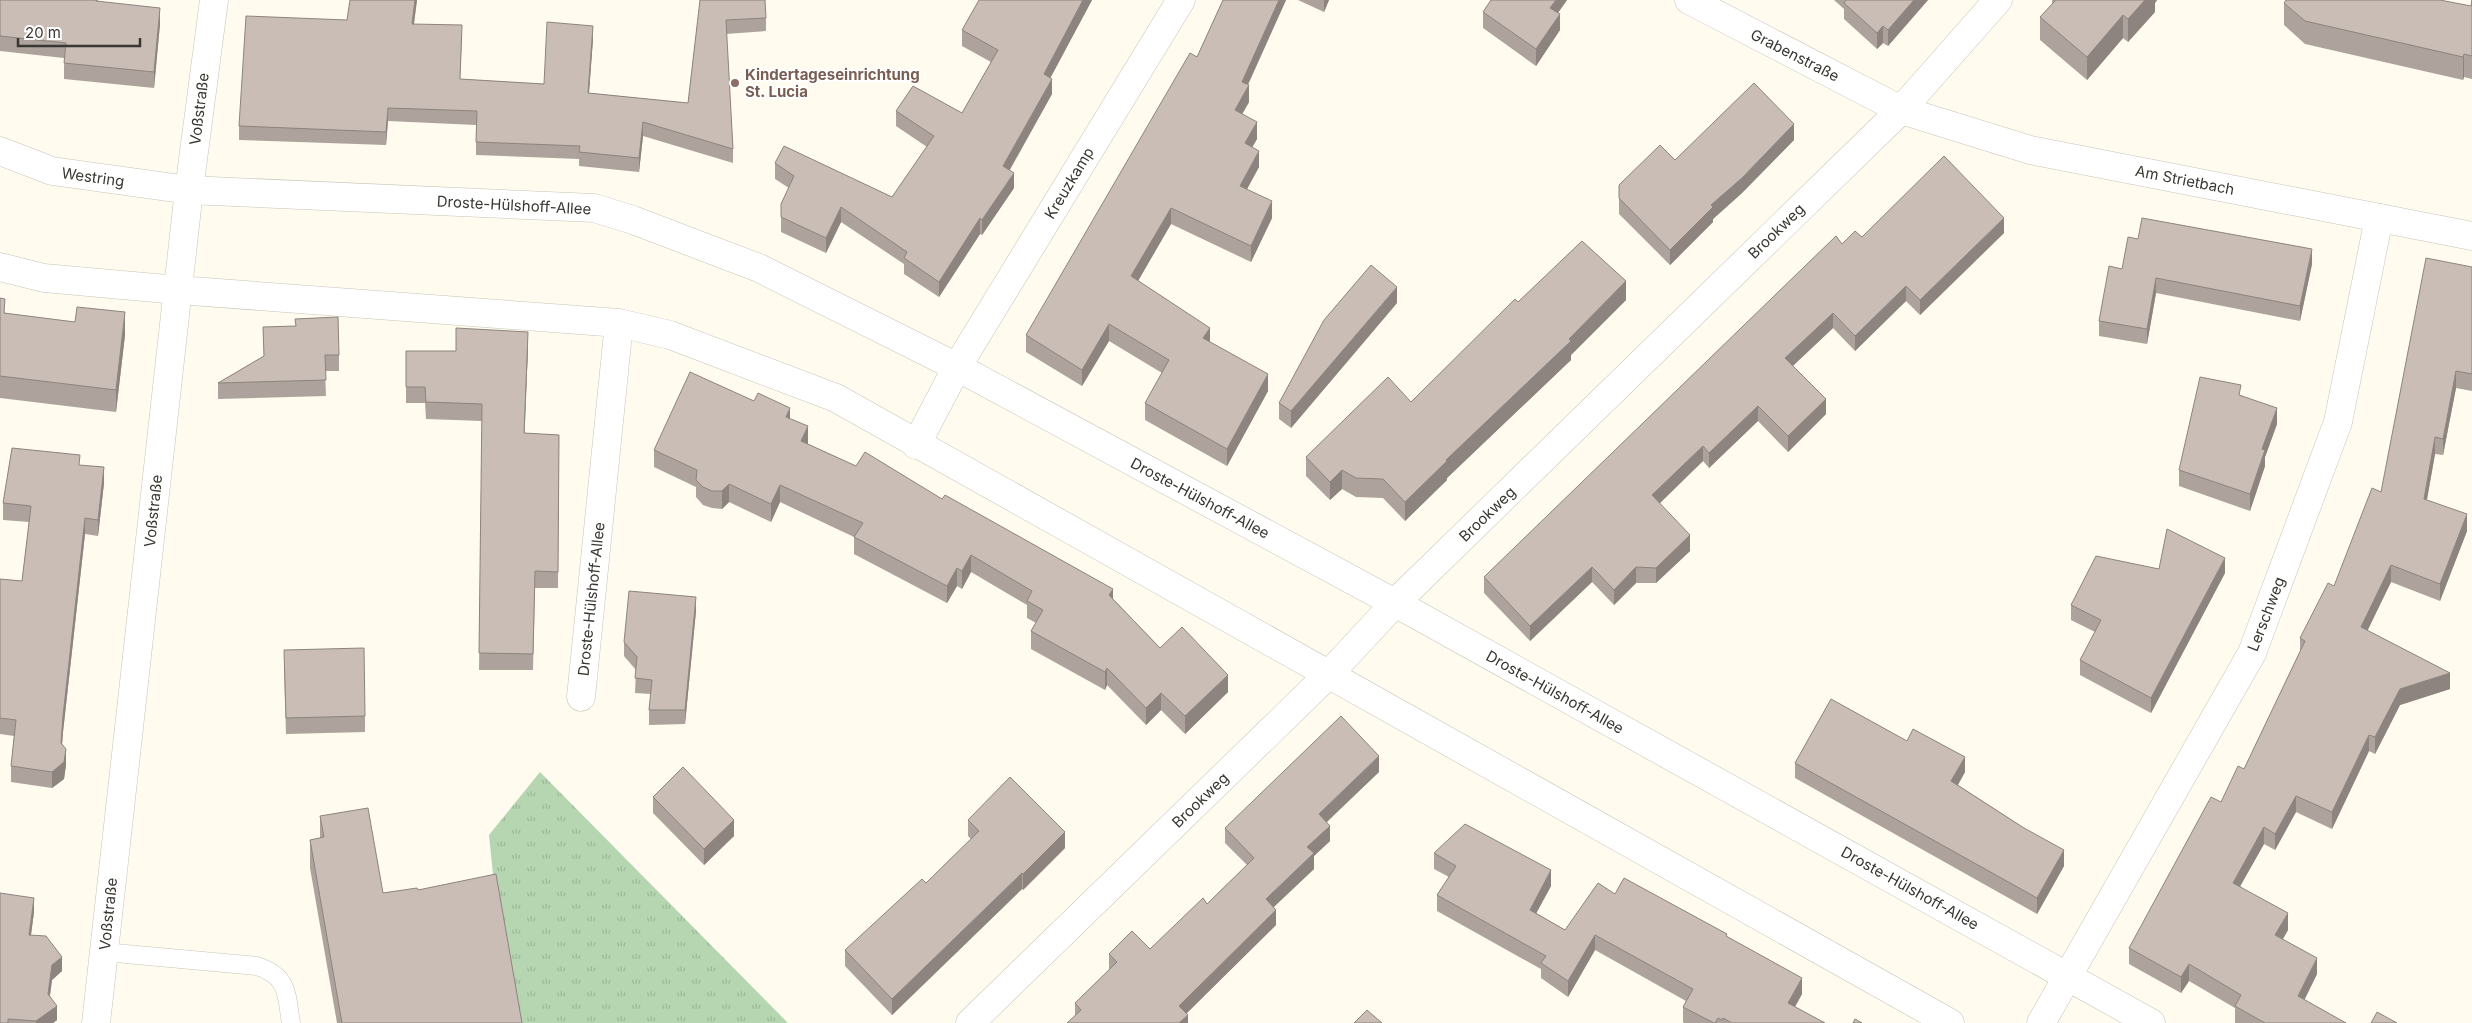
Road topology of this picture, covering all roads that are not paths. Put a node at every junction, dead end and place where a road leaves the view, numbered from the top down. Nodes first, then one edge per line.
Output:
1 (214, 0) edge
2 (1181, 0) edge
3 (1689, 0) edge
4 (1998, 0) edge
5 (1901, 110) junction
6 (0, 151) edge
7 (189, 190) junction
8 (2379, 218) junction
9 (2472, 236) edge
10 (0, 267) edge
11 (178, 290) junction
12 (619, 323) junction
13 (957, 367) junction
14 (916, 445) junction
15 (1395, 603) junction
16 (1329, 674) junction
17 (581, 697) dead end
18 (104, 952) junction
19 (2068, 976) junction
20 (96, 1023) edge
21 (291, 1023) edge
22 (970, 1023) edge
23 (1950, 1023) edge
24 (2041, 1023) edge
25 (2151, 1023) edge

1 - 7 street, Voßstraße
2 - 13 street, Kreuzkamp
3 - 5 street, Grabenstraße
4 - 5 street, Brookweg
5 - 8 street, Am Strietbach
5 - 15 street, Brookweg
6 - 7 street, Westring
7 - 11 street, Voßstraße
7 - 13 street, Droste-Hülshoff-Allee
8 - 9 street, Am Strietbach
8 - 19 street, Lerschweg
10 - 11 street
11 - 12 street
11 - 18 street, Voßstraße
12 - 14 street
12 - 17 street, Droste-Hülshoff-Allee
13 - 14 street
13 - 15 street, Droste-Hülshoff-Allee
14 - 16 street
15 - 16 street, Brookweg
15 - 19 street, Droste-Hülshoff-Allee
16 - 22 street, Brookweg
16 - 23 street
18 - 20 street, Voßstraße
18 - 21 lane
19 - 24 street, Lerschweg
19 - 25 street, Droste-Hülshoff-Allee

